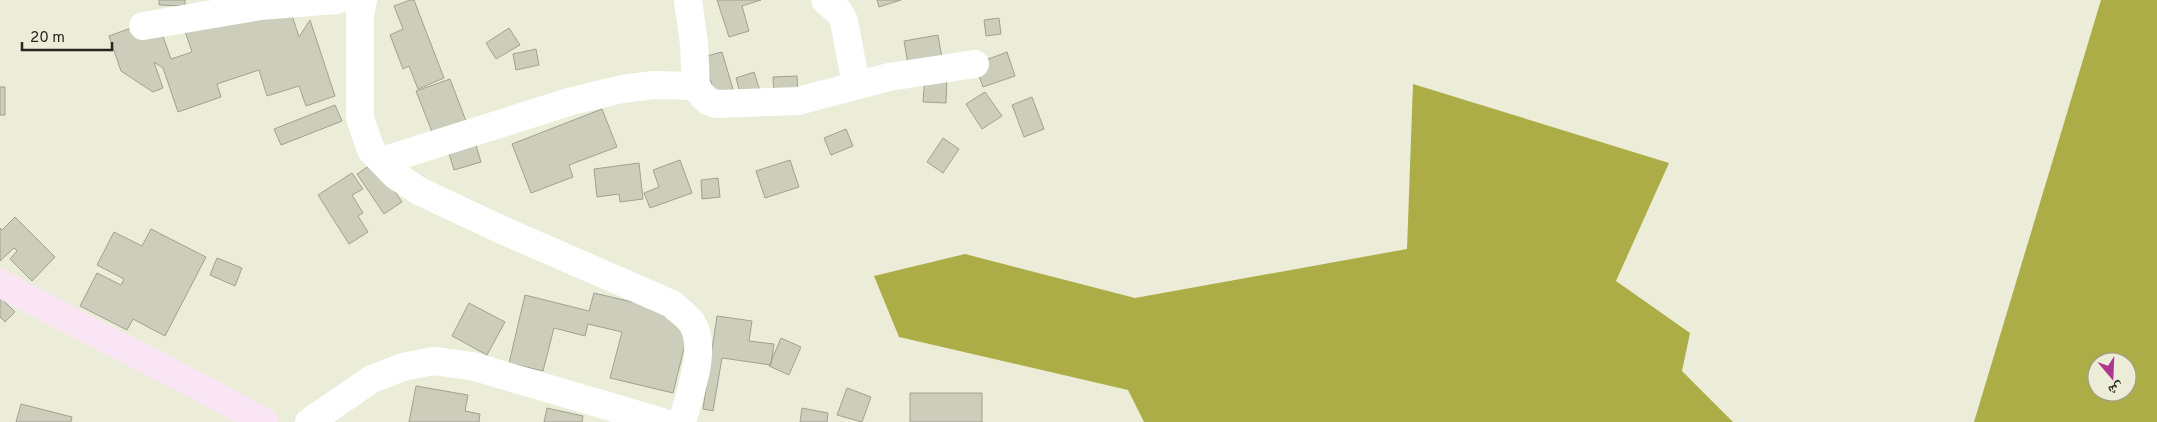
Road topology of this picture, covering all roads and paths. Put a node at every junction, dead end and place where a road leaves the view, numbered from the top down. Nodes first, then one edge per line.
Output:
1 (328, 0) edge
2 (363, 0) edge
3 (688, 0) edge
4 (825, 0) edge
5 (143, 26) dead end
6 (976, 64) dead end
7 (856, 85) junction
8 (696, 86) junction
9 (382, 161) junction
10 (0, 283) edge
11 (264, 422) edge
12 (309, 422) edge
13 (662, 422) edge
14 (682, 422) edge

1 - 5 street
2 - 9 street
3 - 8 street
4 - 7 street
6 - 7 street
7 - 8 street
8 - 9 street
9 - 14 street
10 - 11 main road
12 - 13 street

